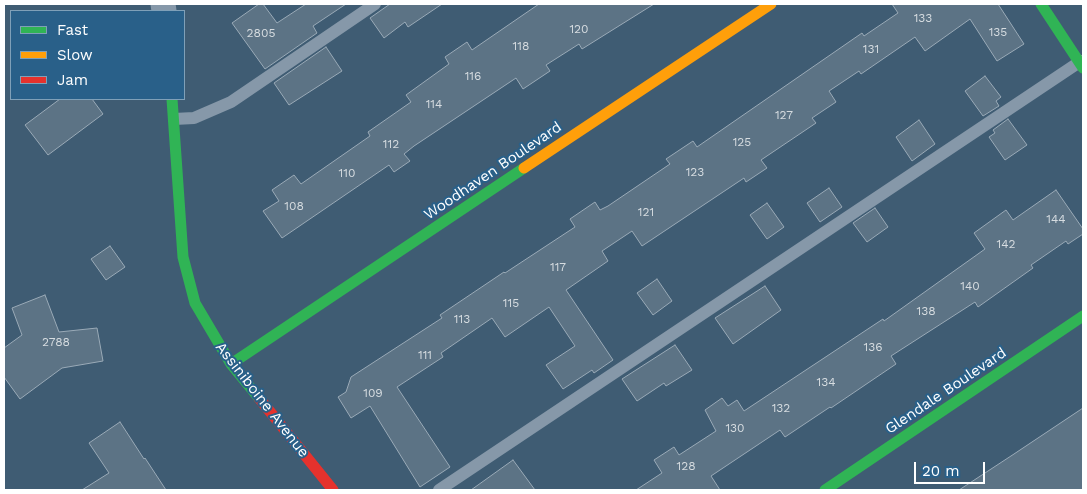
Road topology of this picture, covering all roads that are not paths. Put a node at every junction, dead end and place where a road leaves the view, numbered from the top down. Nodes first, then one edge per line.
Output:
1 (375, 4) edge
2 (771, 4) edge
3 (1040, 4) edge
4 (1082, 63) edge
5 (172, 100) edge
6 (174, 119) junction
7 (1083, 316) edge
8 (231, 364) junction
9 (333, 490) edge
10 (439, 490) edge
11 (825, 490) edge

1 - 6 lane
2 - 8 street, Woodhaven Boulevard
3 - 4 street
4 - 10 lane
5 - 6 street, Assiniboine Avenue
6 - 8 street, Assiniboine Avenue
7 - 11 street, Glendale Boulevard
8 - 9 street, Assiniboine Avenue

